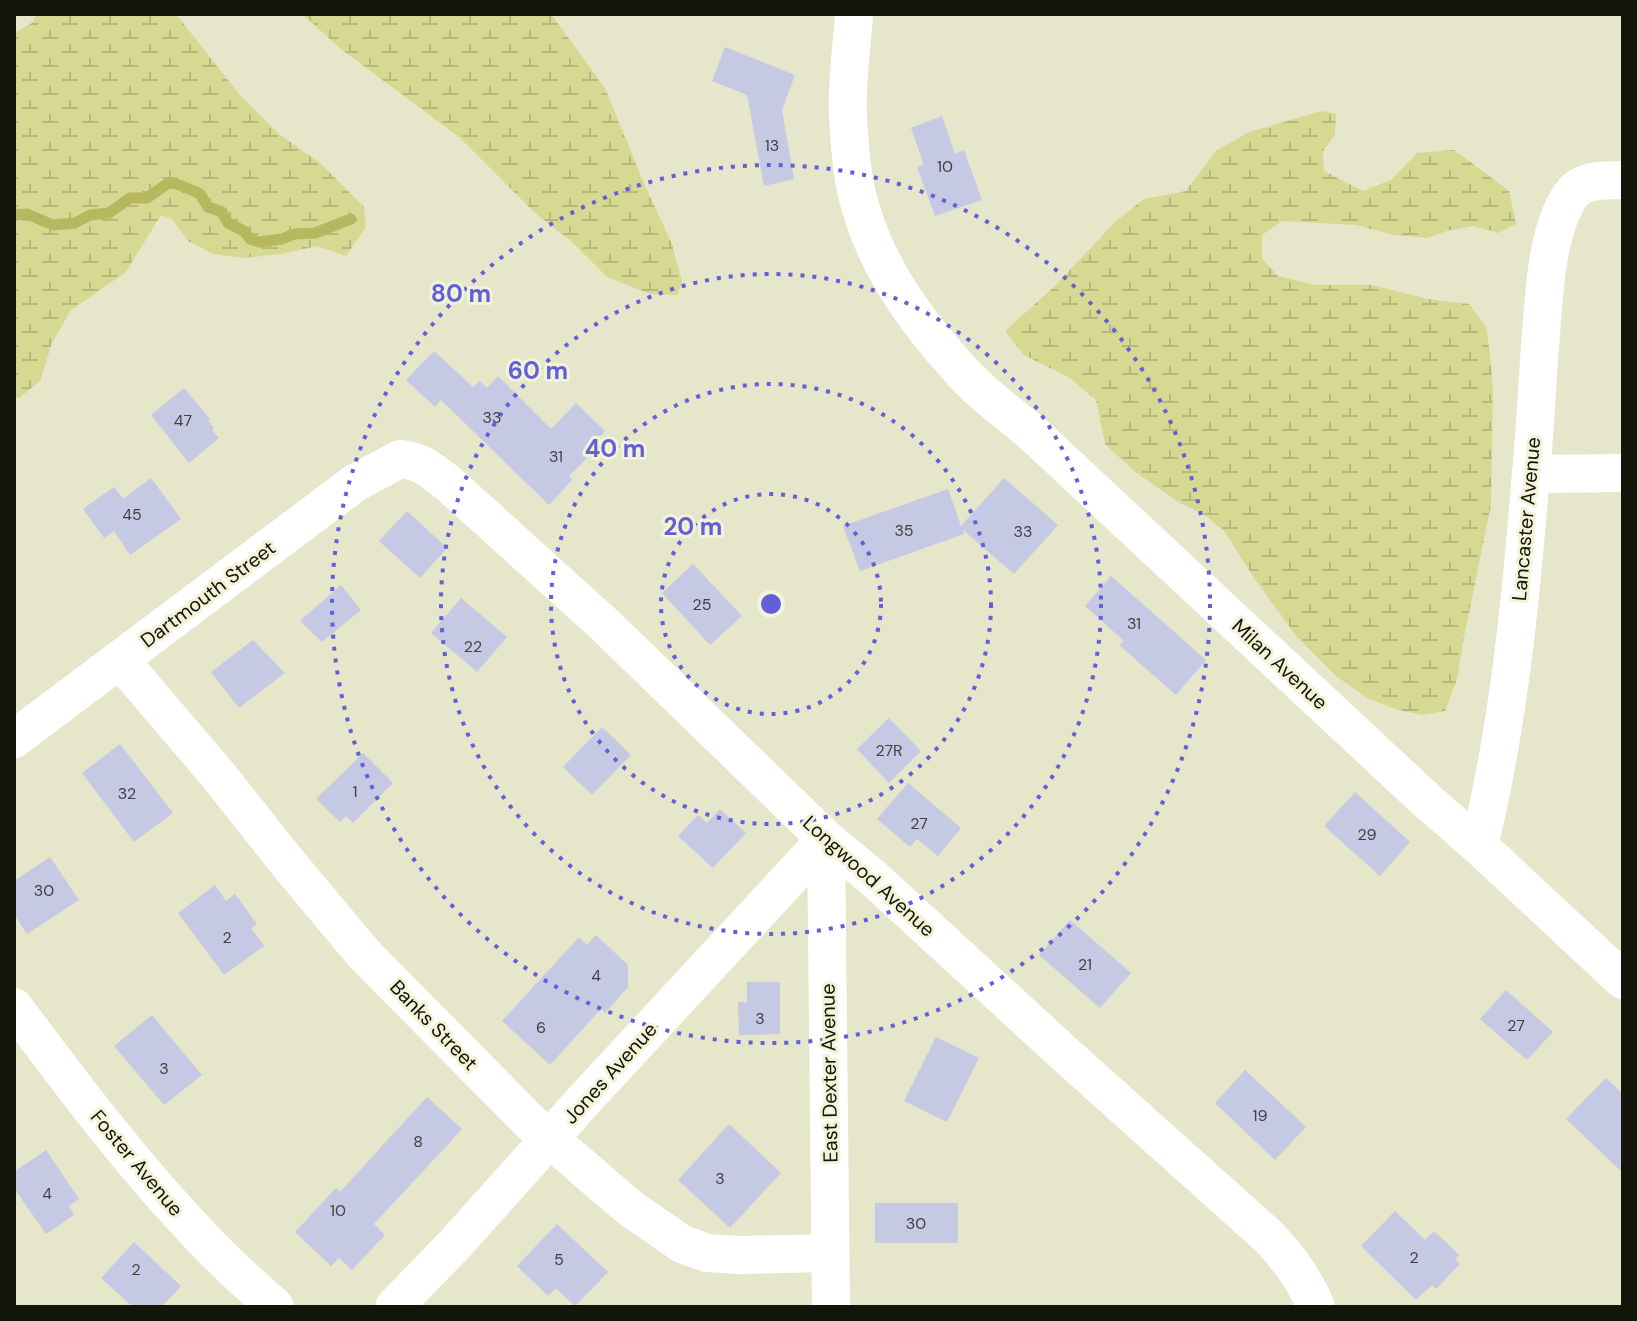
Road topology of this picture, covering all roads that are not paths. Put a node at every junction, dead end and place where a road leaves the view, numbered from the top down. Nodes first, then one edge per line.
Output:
1 (854, 14) edge
2 (1623, 180) edge
3 (408, 459) joint
4 (1623, 473) edge
5 (1531, 474) junction
6 (120, 660) junction
7 (14, 739) edge
8 (826, 839) junction
9 (1479, 846) junction
10 (1623, 980) edge
11 (14, 1007) edge
12 (550, 1140) junction
13 (830, 1253) junction
14 (275, 1307) edge
15 (394, 1307) edge
16 (831, 1307) edge
17 (1316, 1307) edge

1 - 9 street, Milan Avenue
2 - 5 street, Lancaster Avenue
3 - 6 street, Dartmouth Street
3 - 8 street, Longwood Avenue
4 - 5 street
5 - 9 street, Lancaster Avenue
6 - 7 street, Dartmouth Street
6 - 12 street, Banks Street
8 - 12 street, Jones Avenue
8 - 13 street, East Dexter Avenue
8 - 17 street, Longwood Avenue
9 - 10 street, Milan Avenue
11 - 14 street, Foster Avenue
12 - 13 street, Banks Street
12 - 15 street, Jones Avenue
13 - 16 street, East Dexter Avenue

